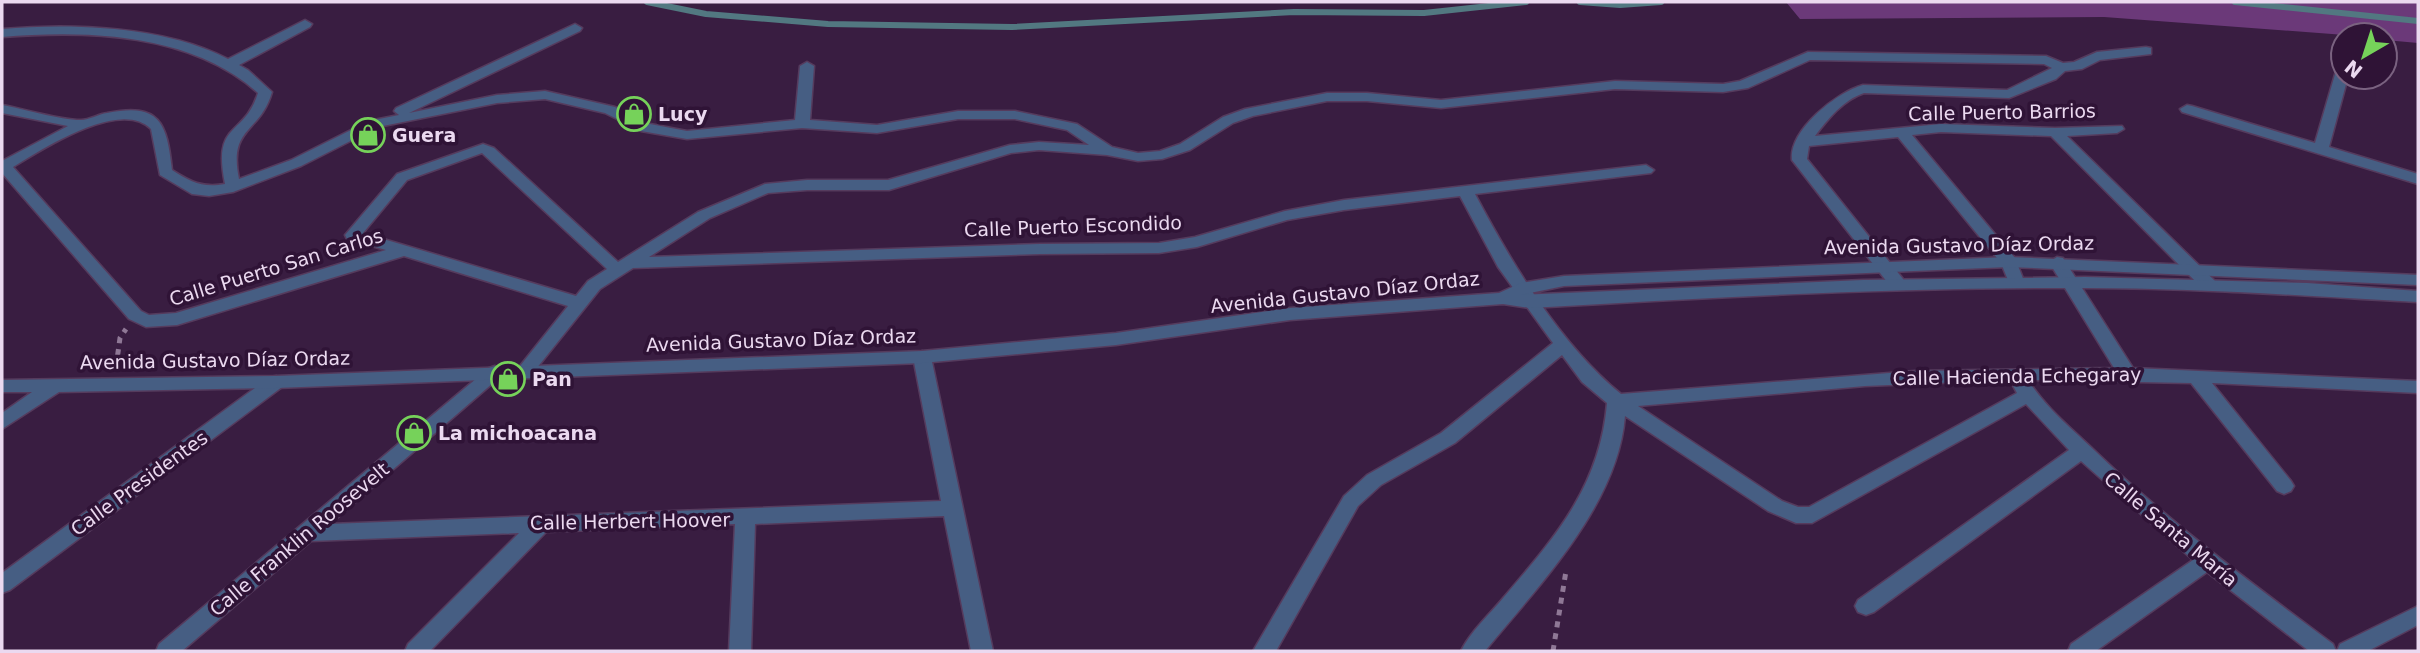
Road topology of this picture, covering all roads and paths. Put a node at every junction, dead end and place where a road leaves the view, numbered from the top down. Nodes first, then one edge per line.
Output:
1 (305, 24) dead end
2 (575, 29) dead end
3 (2, 33) edge
4 (2146, 51) dead end
5 (230, 64) junction
6 (807, 66) dead end
7 (2061, 67) junction
8 (2337, 91) edge
9 (2, 109) edge
10 (2187, 109) dead end
11 (80, 124) junction
12 (374, 124) junction
13 (802, 124) junction
14 (2117, 129) dead end
15 (1902, 132) junction
16 (2055, 132) junction
17 (1803, 142) junction
18 (1107, 151) junction
19 (2320, 151) junction
20 (3, 166) edge
21 (1646, 170) dead end
22 (2418, 179) edge
23 (233, 187) junction
24 (1464, 189) junction
25 (402, 251) junction
26 (2009, 262) junction
27 (2057, 262) junction
28 (1883, 265) junction
29 (624, 267) junction
30 (2193, 268) junction
31 (2418, 280) edge
32 (2016, 281) junction
33 (2071, 281) junction
34 (1897, 283) junction
35 (2210, 286) junction
36 (1525, 295) junction
37 (2418, 297) edge
38 (579, 303) junction
39 (135, 315) junction
40 (1564, 344) junction
41 (922, 357) junction
42 (526, 370) junction
43 (495, 372) junction
44 (2127, 373) junction
45 (2015, 374) junction
46 (2197, 377) junction
47 (113, 382) junction
48 (276, 382) junction
49 (58, 383) junction
50 (2, 386) edge
51 (2418, 387) edge
52 (2028, 395) junction
53 (1617, 401) junction
54 (2, 422) edge
55 (2080, 452) junction
56 (2284, 486) dead end
57 (954, 508) junction
58 (745, 518) junction
59 (543, 522) junction
60 (306, 533) junction
61 (1567, 561) dead end
62 (2207, 561) junction
63 (2, 584) edge
64 (1866, 606) dead end
65 (2418, 615) edge
66 (167, 651) edge
67 (416, 651) edge
68 (740, 651) edge
69 (982, 651) edge
70 (1264, 651) edge
71 (1472, 651) edge
72 (1553, 651) edge
73 (2079, 651) edge
74 (2325, 651) edge
75 (2348, 651) edge

1 - 5 street
2 - 12 street
3 - 5 street
4 - 7 street
5 - 23 street
6 - 13 street
7 - 17 street
7 - 18 street
8 - 19 street
9 - 11 street
10 - 19 street
11 - 20 street
11 - 23 street
12 - 13 street
12 - 23 street
13 - 18 street
14 - 16 street, Calle Puerto Barrios
15 - 16 street, Calle Puerto Barrios
15 - 17 street, Calle Puerto Barrios
15 - 26 street
16 - 30 street
17 - 28 street
18 - 29 street
19 - 22 street
20 - 39 street
21 - 24 street, Calle Puerto Escondido
24 - 29 street, Calle Puerto Escondido
24 - 36 street
25 - 29 street
25 - 38 street, Calle Puerto San Carlos
25 - 39 street, Calle Puerto San Carlos
26 - 27 street, Avenida Gustavo Díaz Ordaz
26 - 28 street, Avenida Gustavo Díaz Ordaz
26 - 32 street
27 - 30 street, Avenida Gustavo Díaz Ordaz
27 - 33 street
28 - 34 street
28 - 36 street, Avenida Gustavo Díaz Ordaz
29 - 38 street
30 - 31 street, Avenida Gustavo Díaz Ordaz
30 - 35 street
32 - 33 street, Avenida Gustavo Díaz Ordaz
32 - 34 street, Avenida Gustavo Díaz Ordaz
33 - 35 street, Avenida Gustavo Díaz Ordaz
33 - 44 street
34 - 36 street, Avenida Gustavo Díaz Ordaz
35 - 37 street, Avenida Gustavo Díaz Ordaz
36 - 40 street
36 - 41 street, Avenida Gustavo Díaz Ordaz
38 - 42 street
39 - 47 path
40 - 53 street
40 - 70 street
41 - 42 street, Avenida Gustavo Díaz Ordaz
41 - 57 street
42 - 43 street, Avenida Gustavo Díaz Ordaz
43 - 48 street, Avenida Gustavo Díaz Ordaz
43 - 60 street, Calle Franklin Roosevelt
44 - 45 street, Calle Hacienda Echegaray
44 - 46 street, Calle Hacienda Echegaray
45 - 52 street, Calle Santa María
45 - 53 street, Calle Hacienda Echegaray
46 - 51 street, Calle Hacienda Echegaray
46 - 56 street
47 - 48 street, Avenida Gustavo Díaz Ordaz
47 - 49 street, Avenida Gustavo Díaz Ordaz
48 - 63 street, Calle Presidentes
49 - 50 street, Avenida Gustavo Díaz Ordaz
49 - 54 street
52 - 53 street
52 - 55 street, Calle Santa María
53 - 71 street
55 - 62 street, Calle Santa María
55 - 64 street
57 - 58 street, Calle Herbert Hoover
57 - 69 street
58 - 59 street, Calle Herbert Hoover
58 - 68 street
59 - 60 street, Calle Herbert Hoover
59 - 67 street
60 - 66 street, Calle Franklin Roosevelt
61 - 72 path
62 - 73 street
62 - 74 street, Calle Santa María
65 - 75 street

